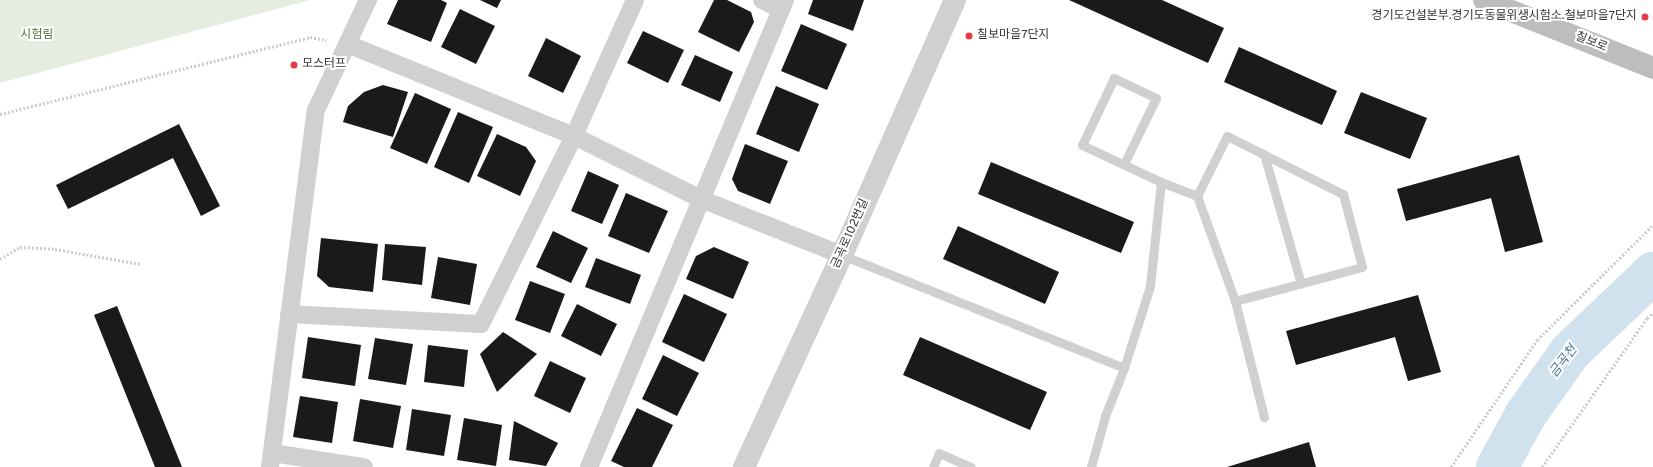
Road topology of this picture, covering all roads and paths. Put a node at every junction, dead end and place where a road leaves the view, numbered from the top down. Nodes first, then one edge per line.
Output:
1 (368, 0) edge
2 (635, 0) edge
3 (762, 0) edge
4 (955, 0) edge
5 (1484, 0) edge
6 (783, 5) edge
7 (347, 44) junction
8 (1653, 68) edge
9 (0, 114) edge
10 (574, 136) junction
11 (1264, 154) junction
12 (1124, 164) junction
13 (1162, 182) junction
14 (1197, 196) junction
15 (701, 199) junction
16 (1653, 225) edge
17 (842, 255) junction
18 (0, 259) edge
19 (140, 264) dead end
20 (1301, 284) junction
21 (1235, 301) junction
22 (1653, 313) edge
23 (289, 314) junction
24 (1124, 368) junction
25 (1264, 417) dead end
26 (271, 460) edge
27 (364, 467) edge
28 (590, 467) edge
29 (744, 467) edge
30 (933, 467) edge
31 (971, 467) edge
32 (1091, 467) edge
33 (1451, 467) edge
34 (1542, 467) edge

1 - 7 street
2 - 10 street
3 - 6 street
4 - 17 street, 금곡로102번길
5 - 8 main road, 칠보로
6 - 15 street
7 - 9 path
7 - 10 street
7 - 23 street
10 - 15 street
10 - 23 street
11 - 14 lane
11 - 20 lane
11 - 20 lane
12 - 12 lane
12 - 13 lane
13 - 14 lane
13 - 24 lane
14 - 21 lane
15 - 17 street
15 - 28 street
16 - 33 path
17 - 24 lane
17 - 29 street, 금곡로102번길
18 - 19 path
20 - 21 lane
21 - 25 lane
22 - 34 path
23 - 26 street
24 - 32 lane
26 - 27 street
30 - 31 lane

